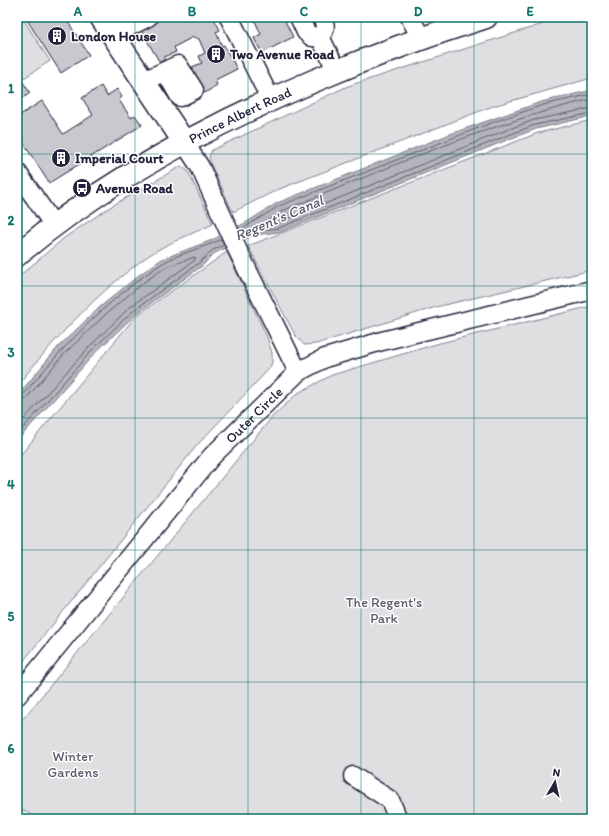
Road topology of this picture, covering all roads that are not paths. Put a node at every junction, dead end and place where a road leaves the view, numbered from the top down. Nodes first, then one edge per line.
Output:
1 (101, 17) edge
2 (148, 17) edge
3 (229, 17) edge
4 (299, 17) edge
5 (322, 17) edge
6 (410, 17) edge
7 (486, 17) edge
8 (457, 21) edge
9 (113, 35) junction
10 (320, 37) junction
11 (421, 38) junction
12 (165, 71) dead end
13 (337, 71) junction
14 (144, 81) junction
15 (271, 100) junction
16 (184, 142) junction
17 (17, 172) edge
18 (53, 224) junction
19 (17, 255) edge
20 (592, 290) edge
21 (298, 372) junction
22 (17, 696) edge
23 (353, 776) dead end
24 (398, 819) edge

1 - 9 main road
2 - 9 street
3 - 15 street
4 - 10 street
5 - 10 street
6 - 11 street
7 - 8 main road, Prince Albert Road
8 - 11 main road, Prince Albert Road
9 - 14 main road
10 - 13 street
11 - 13 main road, Prince Albert Road
12 - 14 street
13 - 15 main road, Prince Albert Road
14 - 16 main road
15 - 16 main road, Prince Albert Road
16 - 18 main road, Prince Albert Road
16 - 21 street
17 - 18 street
18 - 19 main road, Prince Albert Road
20 - 21 street, Outer Circle
21 - 22 street, Outer Circle
23 - 24 street

